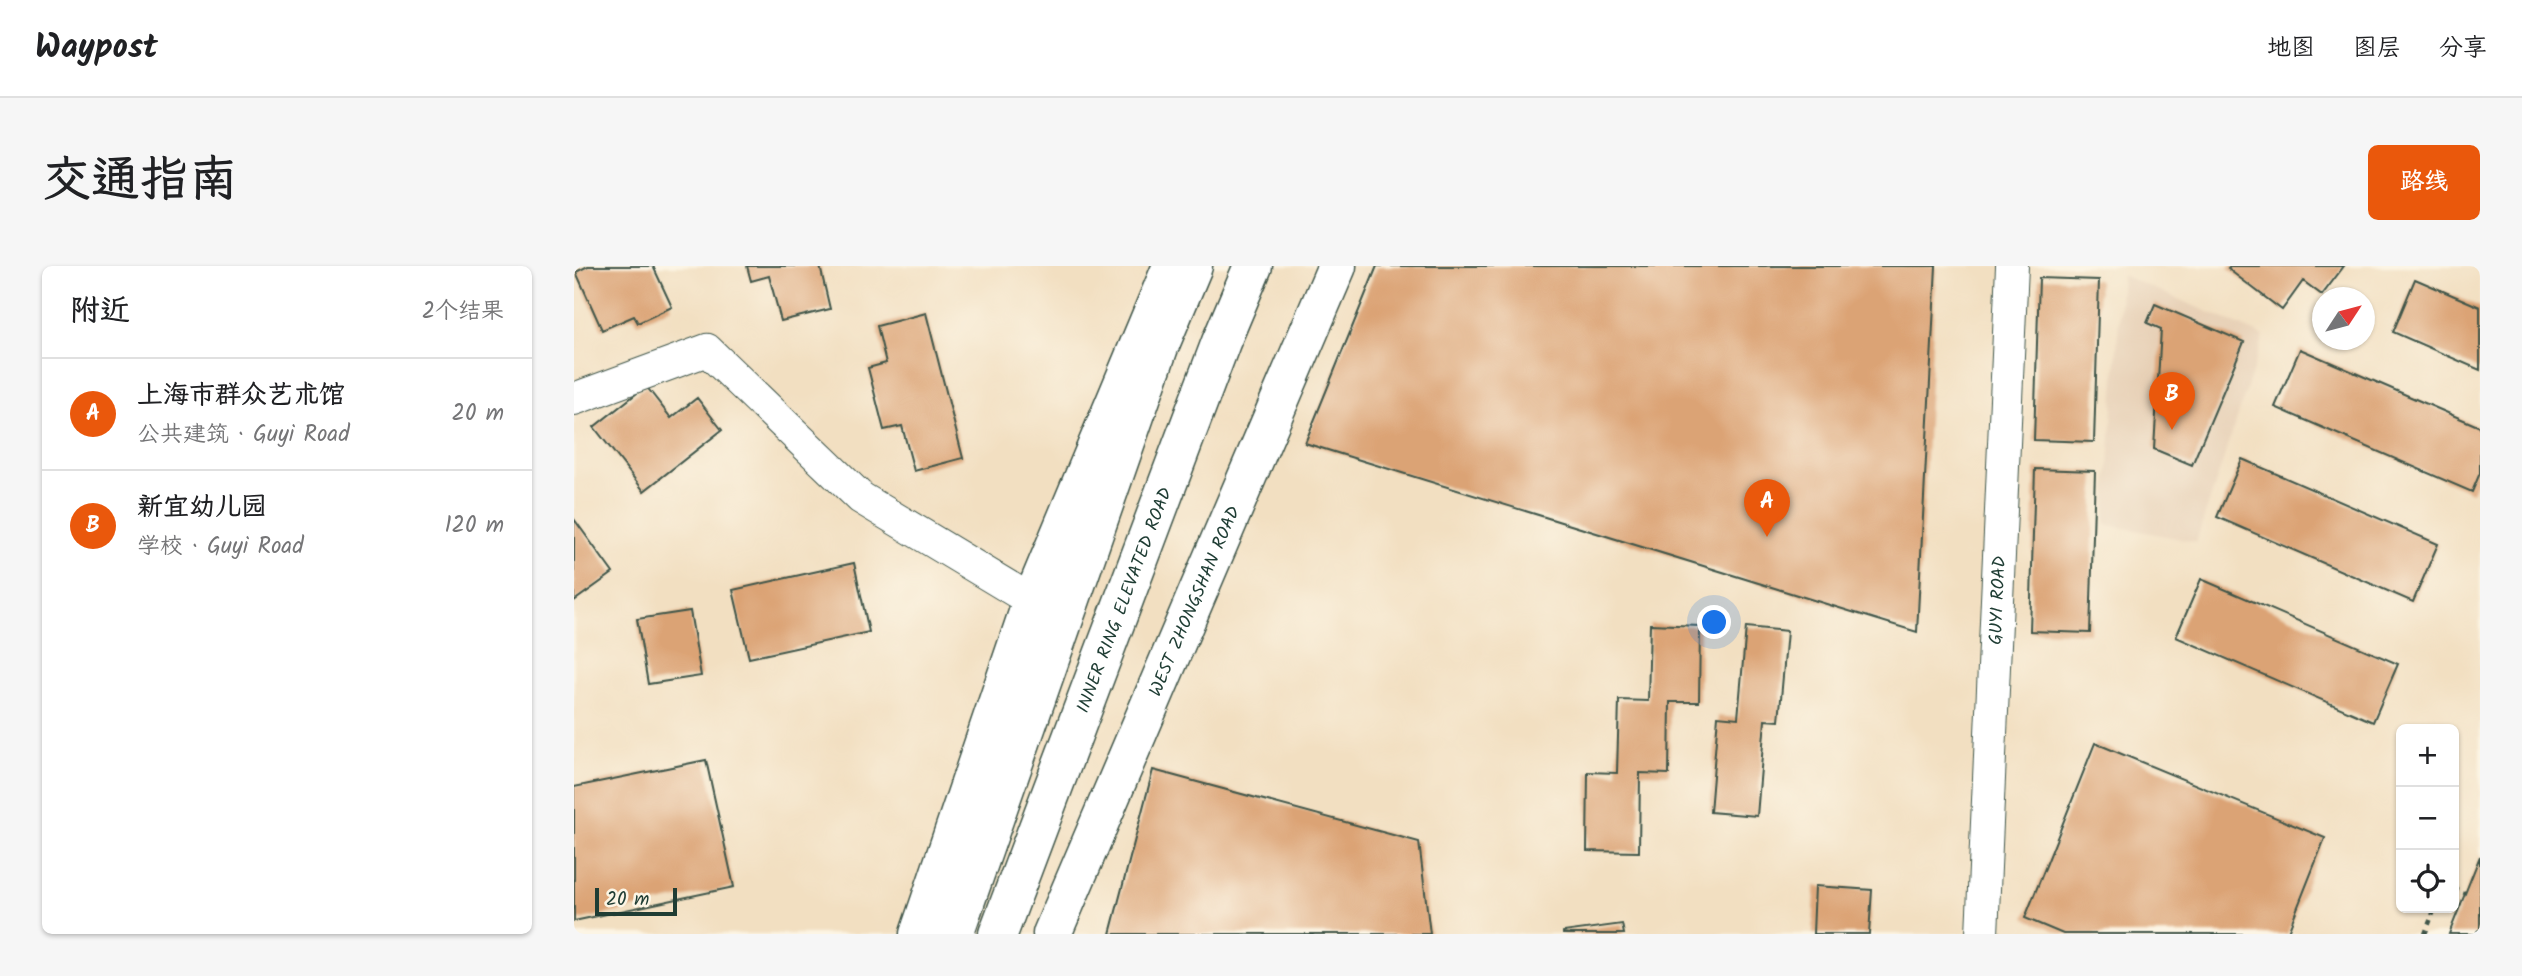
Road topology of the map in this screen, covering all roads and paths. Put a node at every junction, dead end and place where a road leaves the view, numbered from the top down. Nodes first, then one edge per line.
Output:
1 (1172, 266) edge
2 (1183, 266) edge
3 (1193, 266) edge
4 (1253, 266) edge
5 (1266, 266) edge
6 (1337, 266) edge
7 (2012, 266) edge
8 (1221, 342) junction
9 (1159, 347) junction
10 (574, 399) edge
11 (1032, 601) junction
12 (2459, 891) edge
13 (2465, 893) dead end
14 (2433, 913) edge
15 (919, 934) edge
16 (954, 934) edge
17 (998, 934) edge
18 (1052, 934) edge
19 (1982, 934) edge
20 (2425, 934) edge

1 - 11 main road
2 - 9 main road
3 - 9 main road
4 - 8 main road, INNER RING ELEVATED ROAD
5 - 8 main road
6 - 18 main road, WEST ZHONGSHAN ROAD
7 - 19 street, GUYI ROAD
8 - 17 main road, INNER RING ELEVATED ROAD
9 - 16 main road
10 - 11 street
11 - 15 main road
12 - 13 path
14 - 20 path

